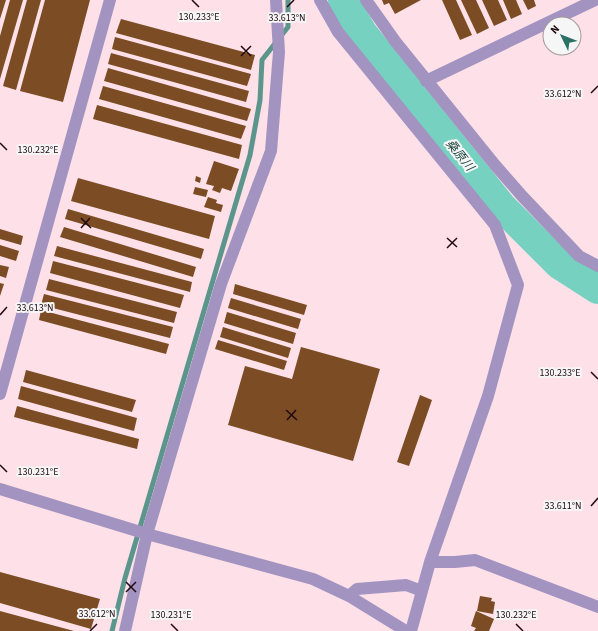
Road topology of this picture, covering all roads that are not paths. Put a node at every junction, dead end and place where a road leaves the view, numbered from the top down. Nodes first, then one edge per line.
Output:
1 (110, 0) edge
2 (276, 0) edge
3 (320, 0) edge
4 (366, 0) edge
5 (595, 0) edge
6 (426, 80) junction
7 (598, 266) edge
8 (0, 394) edge
9 (0, 489) edge
10 (147, 534) junction
11 (430, 562) junction
12 (422, 591) junction
13 (348, 596) junction
14 (598, 607) edge
15 (125, 631) edge
16 (406, 631) edge
17 (411, 631) edge

1 - 8 street
2 - 10 street
3 - 11 street
4 - 6 street
5 - 6 street
6 - 7 street
9 - 10 street
10 - 13 street
10 - 15 street
11 - 12 street
11 - 14 street
12 - 13 street
12 - 17 street
13 - 16 street

